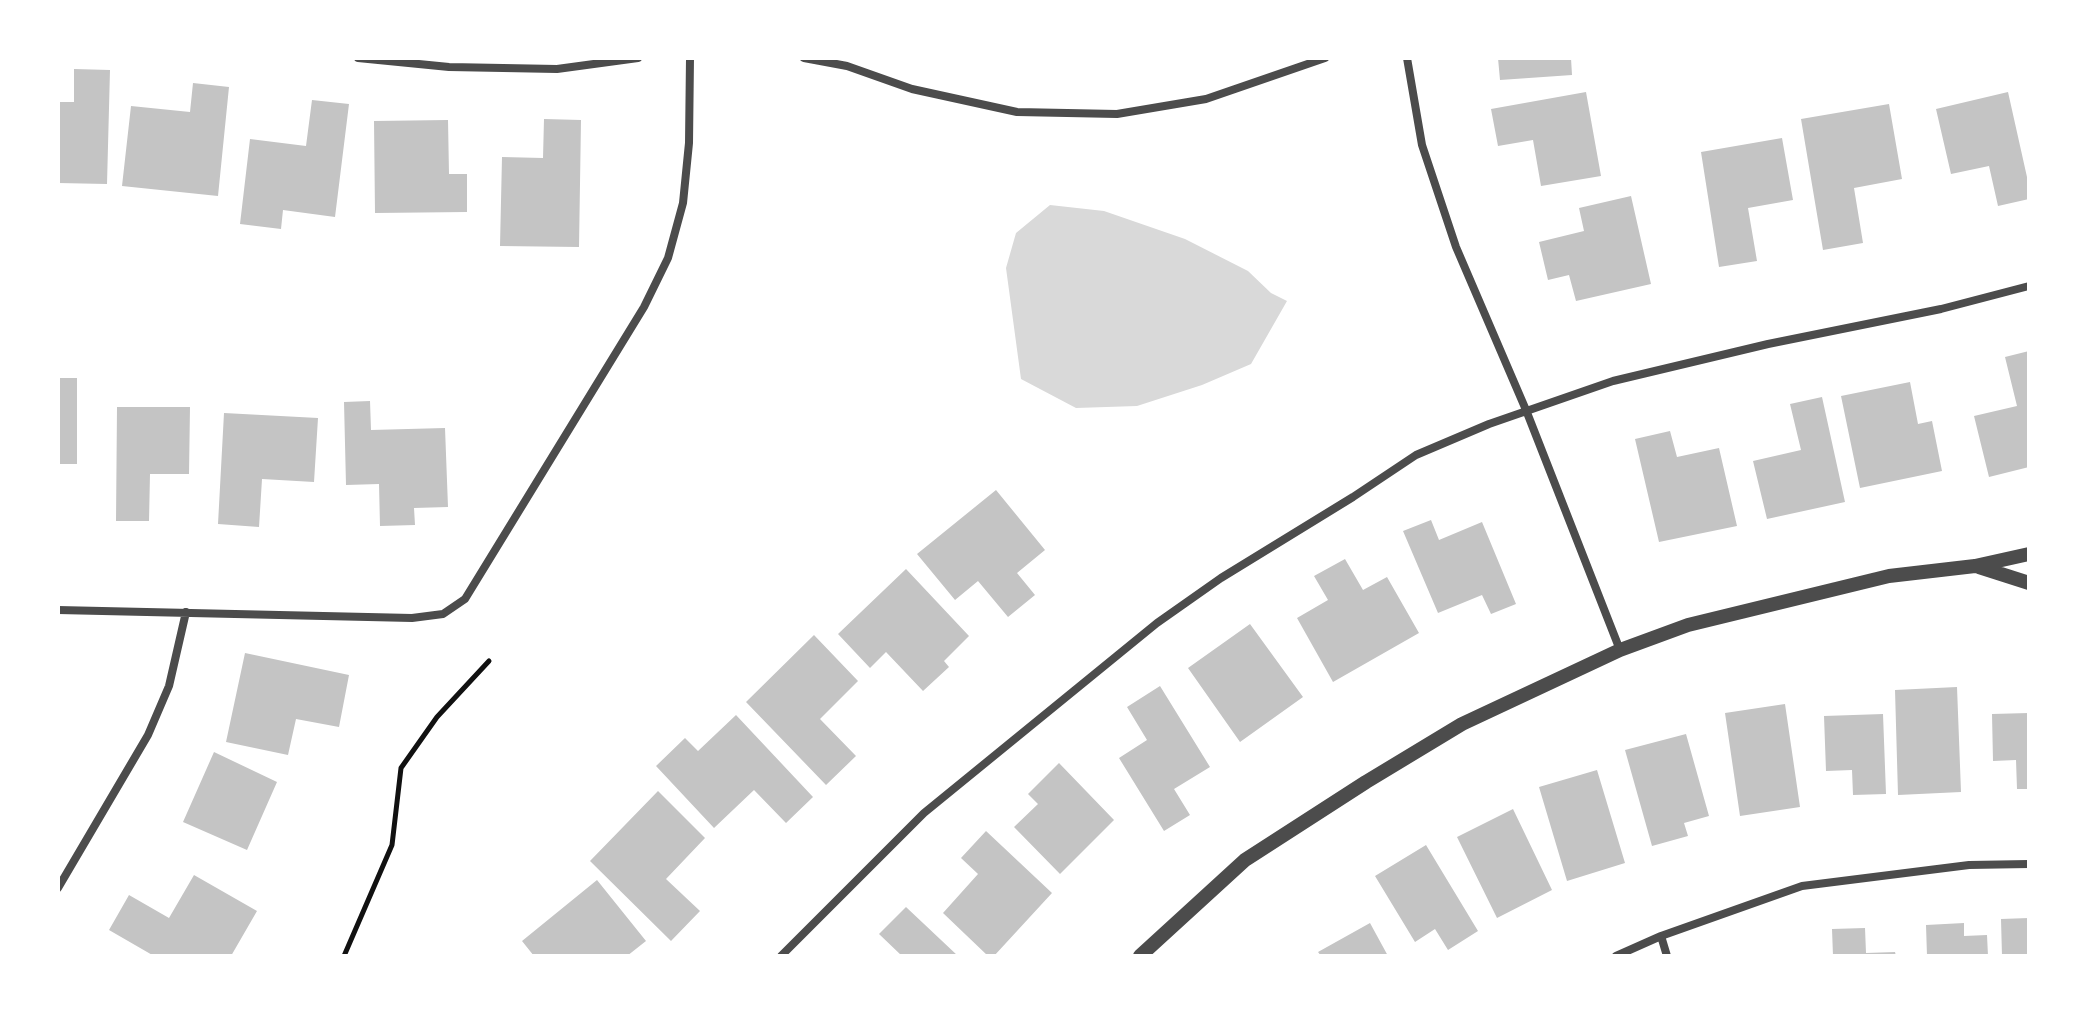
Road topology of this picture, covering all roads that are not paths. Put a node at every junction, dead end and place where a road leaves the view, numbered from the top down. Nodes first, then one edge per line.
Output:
1 (358, 58) edge
2 (638, 58) edge
3 (690, 58) edge
4 (804, 58) edge
5 (1325, 58) edge
6 (1407, 58) edge
7 (2029, 286) edge
8 (1526, 410) junction
9 (2029, 554) edge
10 (1975, 566) junction
11 (2029, 583) edge
12 (58, 610) edge
13 (186, 612) junction
14 (1620, 650) junction
15 (2029, 864) edge
16 (58, 888) edge
17 (1661, 936) junction
18 (781, 956) edge
19 (1140, 956) edge
20 (1616, 956) edge
21 (1667, 956) edge

1 - 2 street
3 - 13 street
4 - 5 street
6 - 8 street
7 - 8 street
8 - 14 street
8 - 18 street
9 - 10 street
10 - 11 street
10 - 14 street
12 - 13 street
13 - 16 street
14 - 19 street
15 - 17 street
17 - 20 street
17 - 21 street

